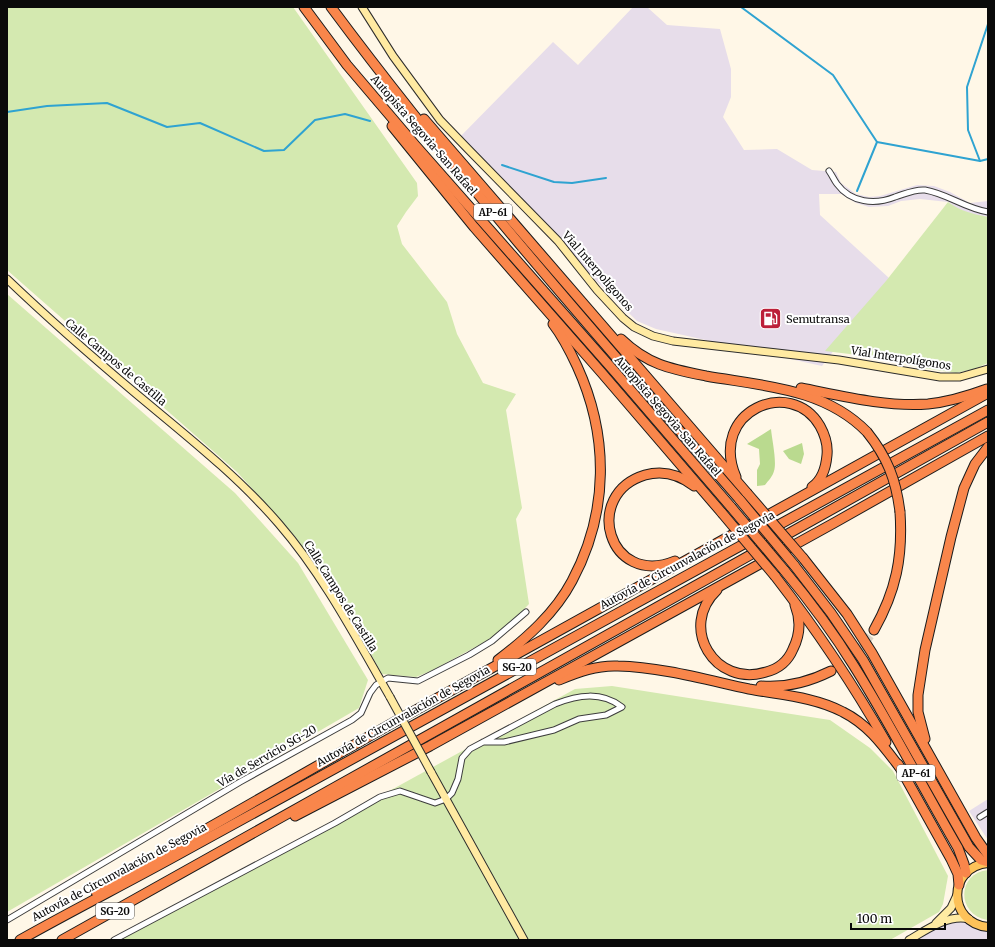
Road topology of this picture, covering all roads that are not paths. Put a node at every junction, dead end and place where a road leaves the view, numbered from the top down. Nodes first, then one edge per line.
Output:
1 (304, 7) edge
2 (331, 7) edge
3 (362, 7) edge
4 (368, 58) junction
5 (347, 65) junction
6 (829, 171) dead end
7 (988, 212) edge
8 (498, 255) junction
9 (7, 279) edge
10 (571, 289) junction
11 (657, 364) junction
12 (988, 369) edge
13 (988, 388) edge
14 (988, 393) edge
15 (988, 410) edge
16 (988, 422) edge
17 (988, 436) edge
18 (988, 446) edge
19 (747, 493) junction
20 (795, 499) junction
21 (712, 501) junction
22 (708, 548) junction
23 (740, 574) junction
24 (785, 589) junction
25 (526, 612) dead end
26 (874, 630) tunnel mouth
27 (831, 671) tunnel mouth
28 (698, 678) junction
29 (381, 681) junction
30 (507, 703) junction
31 (417, 709) junction
32 (483, 742) junction
33 (930, 755) junction
34 (901, 769) junction
35 (446, 799) junction
36 (988, 812) edge
37 (980, 817) dead end
38 (988, 854) edge
39 (988, 862) edge
40 (966, 873) junction
41 (168, 882) junction
42 (958, 890) junction
43 (969, 919) junction
44 (7, 920) edge
45 (46, 925) junction
46 (987, 927) edge
47 (930, 928) junction
48 (20, 940) edge
49 (62, 940) edge
50 (114, 940) edge
51 (524, 940) edge
52 (909, 940) edge

1 - 5 highway, Autopista Segovia-San Rafael / AP-61
2 - 4 highway, Autopista Segovia-San Rafael / AP-61
3 - 12 main road, Vial Interpolígonos
4 - 10 highway
4 - 39 highway, Autopista Segovia-San Rafael / AP-61, bridge
5 - 8 highway
5 - 40 highway, Autopista Segovia-San Rafael / AP-61, bridge
6 - 7 street
8 - 21 highway
8 - 31 highway
9 - 29 main road, Calle Campos de Castilla
10 - 11 highway
10 - 19 highway
11 - 13 highway
11 - 26 highway, bridge
14 - 20 highway
15 - 45 highway, Autovía de Circunvalación de Segovia / SG-20
16 - 41 highway, Autovía de Circunvalación de Segovia / SG-20
17 - 23 highway
18 - 33 highway
19 - 20 highway
19 - 33 highway, bridge
20 - 22 highway
21 - 22 highway
21 - 24 highway, bridge
22 - 31 highway
23 - 24 highway
23 - 30 highway
24 - 34 highway
25 - 29 street
27 - 28 highway
28 - 30 highway
28 - 34 highway
29 - 35 main road, Calle Campos de Castilla, bridge
29 - 44 street, Vía de Servicio SG-20
30 - 41 highway
31 - 45 highway
32 - 32 street
32 - 35 street
33 - 38 highway
34 - 42 highway
35 - 50 street
35 - 51 main road, Calle Campos de Castilla
36 - 37 street
39 - 40 main road, AP-61
40 - 42 main road
41 - 49 highway, Autovía de Circunvalación de Segovia / SG-20
42 - 43 main road
42 - 47 main road
43 - 46 main road
43 - 47 main road
45 - 48 highway, Autovía de Circunvalación de Segovia / SG-20
47 - 52 main road

